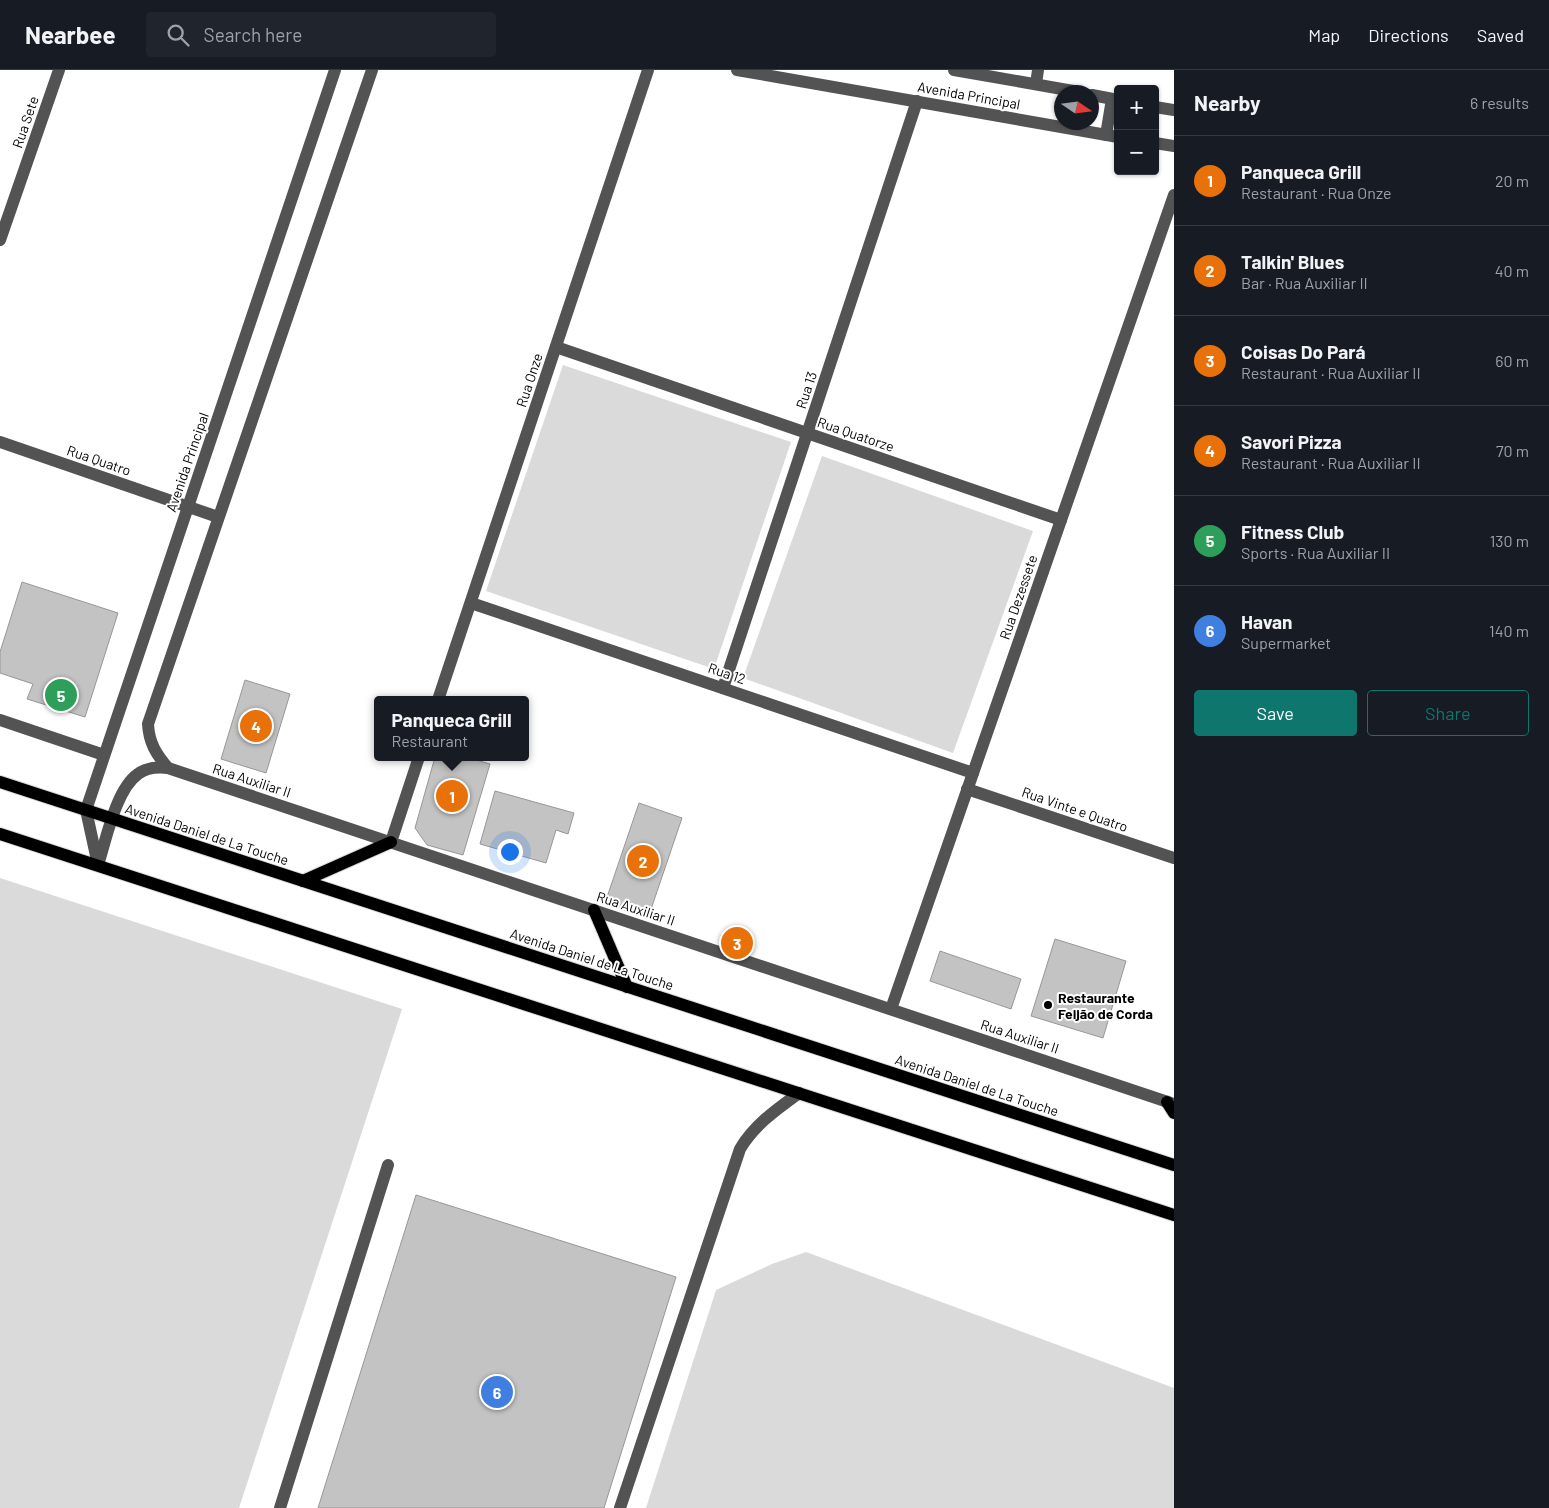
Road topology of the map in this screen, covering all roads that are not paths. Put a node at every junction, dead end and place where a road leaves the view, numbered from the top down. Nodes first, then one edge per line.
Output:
1 (59, 70) edge
2 (335, 70) edge
3 (372, 70) edge
4 (648, 70) edge
5 (737, 70) edge
6 (954, 70) edge
7 (1038, 70) edge
8 (1036, 84) junction
9 (1054, 87) edge
10 (1099, 96) edge
11 (1114, 99) edge
12 (917, 101) junction
13 (1159, 108) edge
14 (1174, 110) edge
15 (1114, 111) edge
16 (1112, 136) edge
17 (1159, 144) edge
18 (1174, 146) edge
19 (1174, 195) edge
20 (0, 240) edge
21 (556, 347) junction
22 (808, 433) junction
23 (0, 442) edge
24 (188, 506) junction
25 (218, 517) junction
26 (1061, 520) junction
27 (471, 603) junction
28 (723, 688) junction
29 (439, 696) edge
30 (0, 720) edge
31 (104, 755) junction
32 (418, 761) edge
33 (168, 768) junction
34 (973, 772) junction
35 (0, 782) edge
36 (968, 789) junction
37 (86, 810) junction
38 (113, 819) junction
39 (0, 834) edge
40 (391, 842) junction
41 (1174, 858) edge
42 (98, 865) junction
43 (303, 881) junction
44 (594, 910) junction
45 (627, 987) junction
46 (891, 1009) junction
47 (799, 1093) junction
48 (1171, 1103) edge
49 (1174, 1113) edge
50 (1174, 1164) edge
51 (388, 1165) dead end
52 (1174, 1215) edge
53 (280, 1508) edge
54 (620, 1508) edge

1 - 20 street, Rua Sete
2 - 24 street, Avenida Principal
3 - 25 street
4 - 21 street, Rua Onze
5 - 12 street, Avenida Principal
6 - 8 street, Avenida Principal
7 - 8 street
8 - 9 street, Avenida Principal
10 - 11 street, Avenida Principal
12 - 16 street, Avenida Principal
12 - 22 street, Rua 13
13 - 14 street
15 - 16 street, Avenida Principal
17 - 18 street
19 - 26 street, Rua Dezessete
21 - 22 street, Rua Quatorze
21 - 27 street, Rua Onze
22 - 26 street, Rua Quatorze
22 - 28 street, Rua 13
23 - 24 street, Rua Quatro
24 - 25 street, Rua Quatro
24 - 31 street, Avenida Principal
25 - 33 street
26 - 34 street, Rua Dezessete
27 - 28 street, Rua 12
27 - 29 street, Rua Onze
28 - 34 street, Rua 12
30 - 31 street
31 - 37 street, Avenida Principal
32 - 40 street
33 - 38 street, Rua Auxiliar II
33 - 40 street, Rua Auxiliar II
34 - 36 street, Rua Dezessete
35 - 37 main road, Avenida Daniel de La Touche
36 - 41 street, Rua Vinte e Quatro
36 - 46 street, Rua Dezessete
37 - 38 main road, Avenida Daniel de La Touche
37 - 42 street
38 - 42 street, Rua Auxiliar II
38 - 43 main road, Avenida Daniel de La Touche
39 - 42 main road
40 - 43 main road
40 - 44 street, Rua Auxiliar II
42 - 47 main road
43 - 45 main road, Avenida Daniel de La Touche
44 - 45 main road
44 - 46 street, Rua Auxiliar II
45 - 50 main road, Avenida Daniel de La Touche
46 - 48 street, Rua Auxiliar II
47 - 52 main road
47 - 54 street
48 - 49 main road
51 - 53 street

